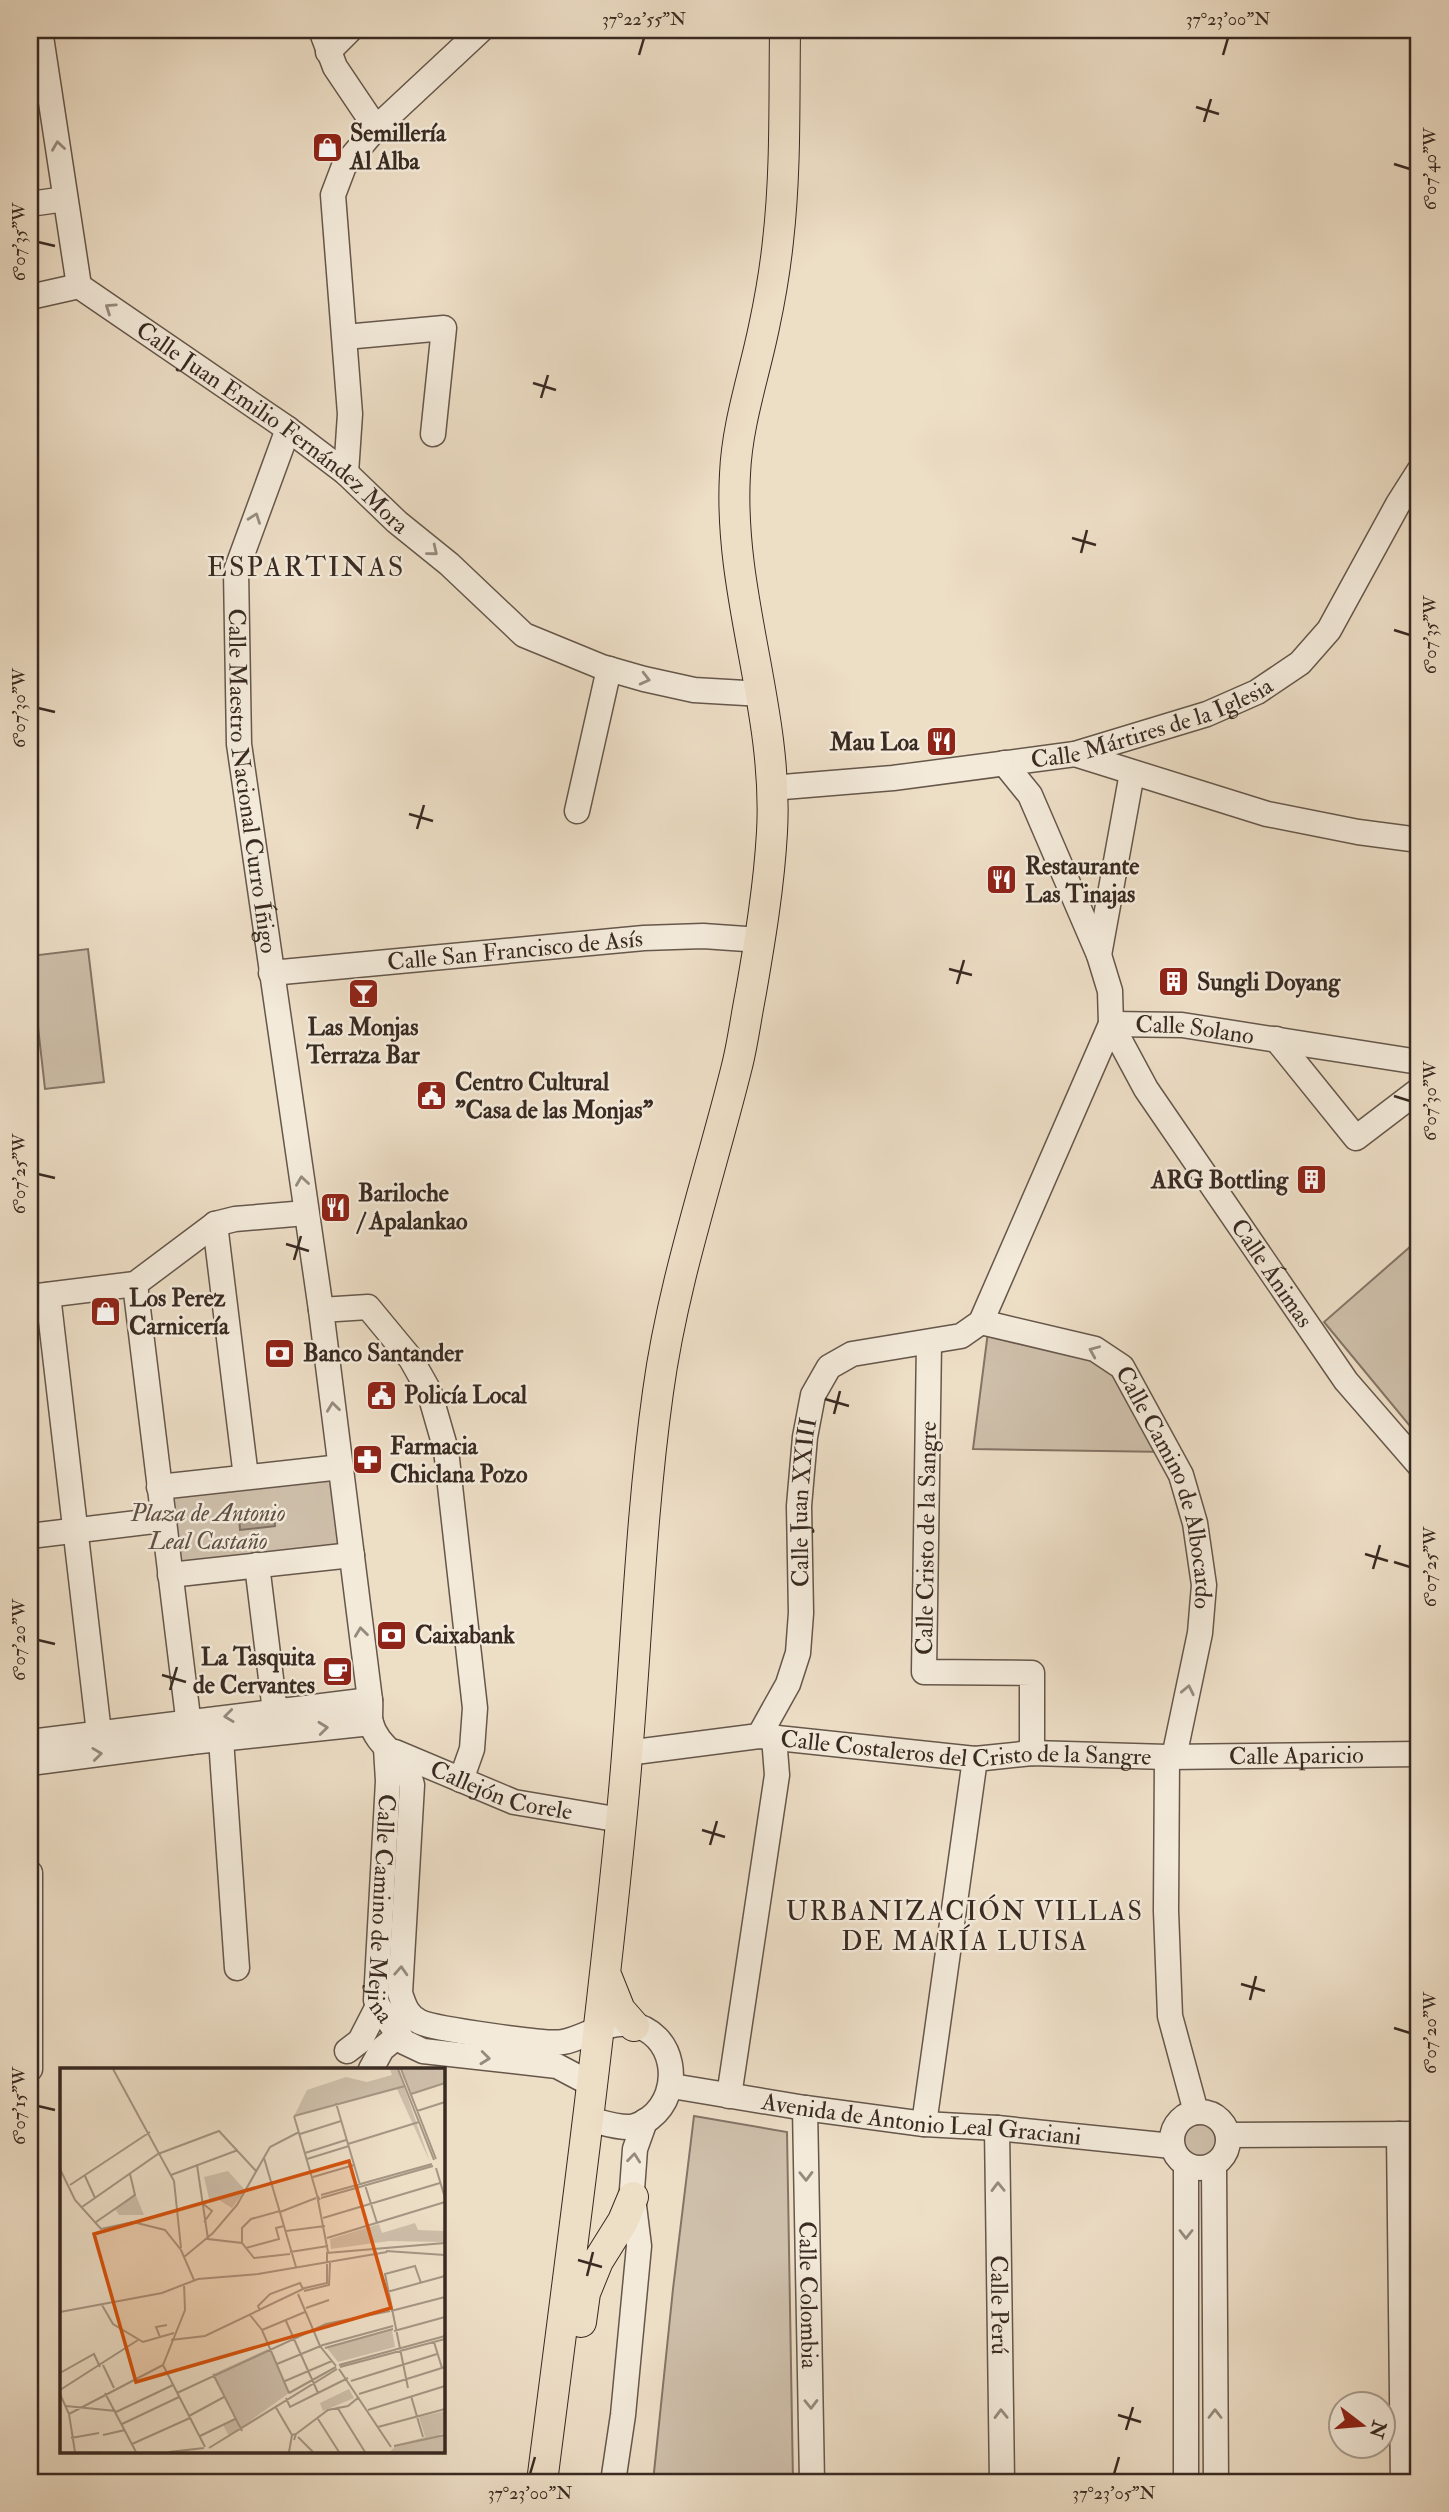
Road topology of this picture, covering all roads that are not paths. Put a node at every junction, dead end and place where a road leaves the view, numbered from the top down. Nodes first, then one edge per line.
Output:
1 (40, 30) edge
2 (350, 30) edge
3 (481, 30) edge
4 (785, 30) edge
5 (325, 41) edge
6 (376, 128) junction
7 (65, 199) junction
8 (30, 204) edge
9 (79, 286) junction
10 (30, 297) edge
11 (345, 337) junction
12 (288, 429) junction
13 (433, 434) dead end
14 (1419, 471) edge
15 (346, 473) junction
16 (609, 669) junction
17 (762, 694) junction
18 (1075, 754) junction
19 (1004, 763) junction
20 (1132, 774) junction
21 (771, 788) junction
22 (577, 811) dead end
23 (1419, 840) edge
24 (760, 940) junction
25 (1099, 955) junction
26 (271, 973) junction
27 (1111, 1024) junction
28 (1276, 1040) junction
29 (1419, 1062) edge
30 (1419, 1090) edge
31 (306, 1213) junction
32 (215, 1224) junction
33 (135, 1283) junction
34 (39, 1296) edge
35 (321, 1310) junction
36 (981, 1322) junction
37 (929, 1343) junction
38 (1419, 1465) edge
39 (341, 1467) junction
40 (246, 1478) junction
41 (159, 1487) junction
42 (162, 1520) junction
43 (76, 1531) junction
44 (30, 1536) edge
45 (352, 1555) junction
46 (257, 1565) junction
47 (170, 1575) junction
48 (275, 1711) junction
49 (371, 1712) junction
50 (190, 1732) junction
51 (99, 1733) junction
52 (766, 1736) junction
53 (221, 1739) junction
54 (30, 1742) edge
55 (386, 1748) junction
56 (1032, 1753) junction
57 (627, 1754) junction
58 (1419, 1754) edge
59 (1170, 1757) junction
60 (975, 1759) junction
61 (30, 1763) edge
62 (461, 1780) junction
63 (621, 1820) junction
64 (30, 1873) edge
65 (604, 1967) junction
66 (237, 1968) dead end
67 (393, 2019) junction
68 (634, 2026) junction
69 (597, 2030) junction
70 (347, 2051) dead end
71 (372, 2068) edge
72 (30, 2069) edge
73 (593, 2085) junction
74 (671, 2086) junction
75 (729, 2096) junction
76 (805, 2108) junction
77 (1196, 2112) junction
78 (588, 2119) junction
79 (645, 2121) junction
80 (923, 2124) junction
81 (997, 2127) junction
82 (1409, 2134) edge
83 (1228, 2135) junction
84 (1172, 2146) junction
85 (1186, 2166) junction
86 (1214, 2166) junction
87 (633, 2197) junction
88 (542, 2482) edge
89 (559, 2482) edge
90 (613, 2482) edge
91 (812, 2482) edge
92 (1002, 2482) edge
93 (1186, 2482) edge
94 (1216, 2482) edge
95 (1403, 2482) edge

7 -> 1 street
2 - 5 street
3 - 6 street
4 - 17 main road
5 - 6 street
6 - 11 street
7 - 8 street
7 - 9 street
9 - 10 street
12 -> 9 street, Calle Juan Emilio Fernández Mora
11 - 13 street
11 - 15 street
12 - 15 street, Calle Juan Emilio Fernández Mora
26 -> 12 street, Calle Maestro Nacional Curro Íñigo
14 - 18 street, Calle Mártires de la Iglesia
15 -> 16 street, Calle Juan Emilio Fernández Mora
16 -> 17 street, Calle Juan Emilio Fernández Mora
16 - 22 street
17 - 21 main road
18 - 19 street, Calle Mártires de la Iglesia
18 - 20 street
19 - 21 street, Calle Mártires de la Iglesia
19 - 25 street, Calle Ánimas
20 - 23 street
20 - 25 street, Calle Ánimas
21 - 24 main road
24 - 26 street, Calle San Francisco de Asís
24 - 57 main road
25 - 27 street, Calle Ánimas
31 -> 26 street, Calle Maestro Nacional Curro Íñigo
27 - 28 street, Calle Solano
27 - 36 street
27 - 38 street, Calle Ánimas
28 - 29 street, Calle Solano
28 - 30 street, Calle Solano
31 - 32 street
31 - 35 street, Calle Maestro Nacional Curro Íñigo
32 - 33 street
32 - 40 street
33 - 34 street
33 - 41 street
34 - 43 street
39 -> 35 street, Calle Maestro Nacional Curro Íñigo
35 - 62 street
36 - 37 street, Calle Juan XXIII
59 -> 36 street, Calle Camino de Albocardo
37 - 52 street, Calle Juan XXIII
37 - 56 street, Calle Cristo de la Sangre
39 - 40 street
39 - 45 street, Calle Maestro Nacional Curro Íñigo
40 - 41 street
41 - 42 street
42 - 43 street
42 - 47 street
43 - 44 street
43 - 51 street
45 - 46 street
49 -> 45 street, Calle Maestro Nacional Curro Íñigo
46 - 47 street
46 - 48 street
47 - 50 street
48 - 49 street
48 -> 50 street
53 -> 49 street
49 - 55 street, Calle Camino de Mejina
50 - 51 street
50 - 53 street
61 -> 50 street
51 - 54 street
52 - 57 street
52 - 60 street, Calle Costaleros del Cristo de la Sangre
52 - 75 street
53 - 66 street
55 - 62 street, Callejón Corele
55 - 67 street, Calle Camino de Mejina
56 - 59 street, Calle Costaleros del Cristo de la Sangre
56 - 60 street, Calle Costaleros del Cristo de la Sangre
57 - 63 main road
58 - 59 street, Calle Aparicio
59 - 77 street
60 - 80 street
62 - 63 street, Callejón Corele
63 - 65 main road
64 - 72 street
65 - 68 main road
65 - 69 main road
67 - 69 street, Calle Camino de Mejina
67 - 70 street
67 - 71 street
67 -> 73 street, Calle Camino de Mejina
68 - 69 street
68 - 74 street
69 - 73 main road
73 - 78 main road
74 - 75 street, Avenida de Antonio Leal Graciani
74 - 79 street
75 - 76 street, Avenida de Antonio Leal Graciani
76 - 80 street, Avenida de Antonio Leal Graciani
76 -> 91 street, Calle Colombia
77 - 83 street
77 - 84 street
78 - 79 street
78 - 88 main road
87 -> 79 street
80 - 81 street, Avenida de Antonio Leal Graciani
81 - 84 street, Avenida de Antonio Leal Graciani
92 -> 81 street, Calle Perú
82 - 83 street
82 - 95 street
83 - 86 street
84 - 85 street
85 - 86 street
85 -> 93 street
94 -> 86 street
87 - 89 main road
87 - 90 street

